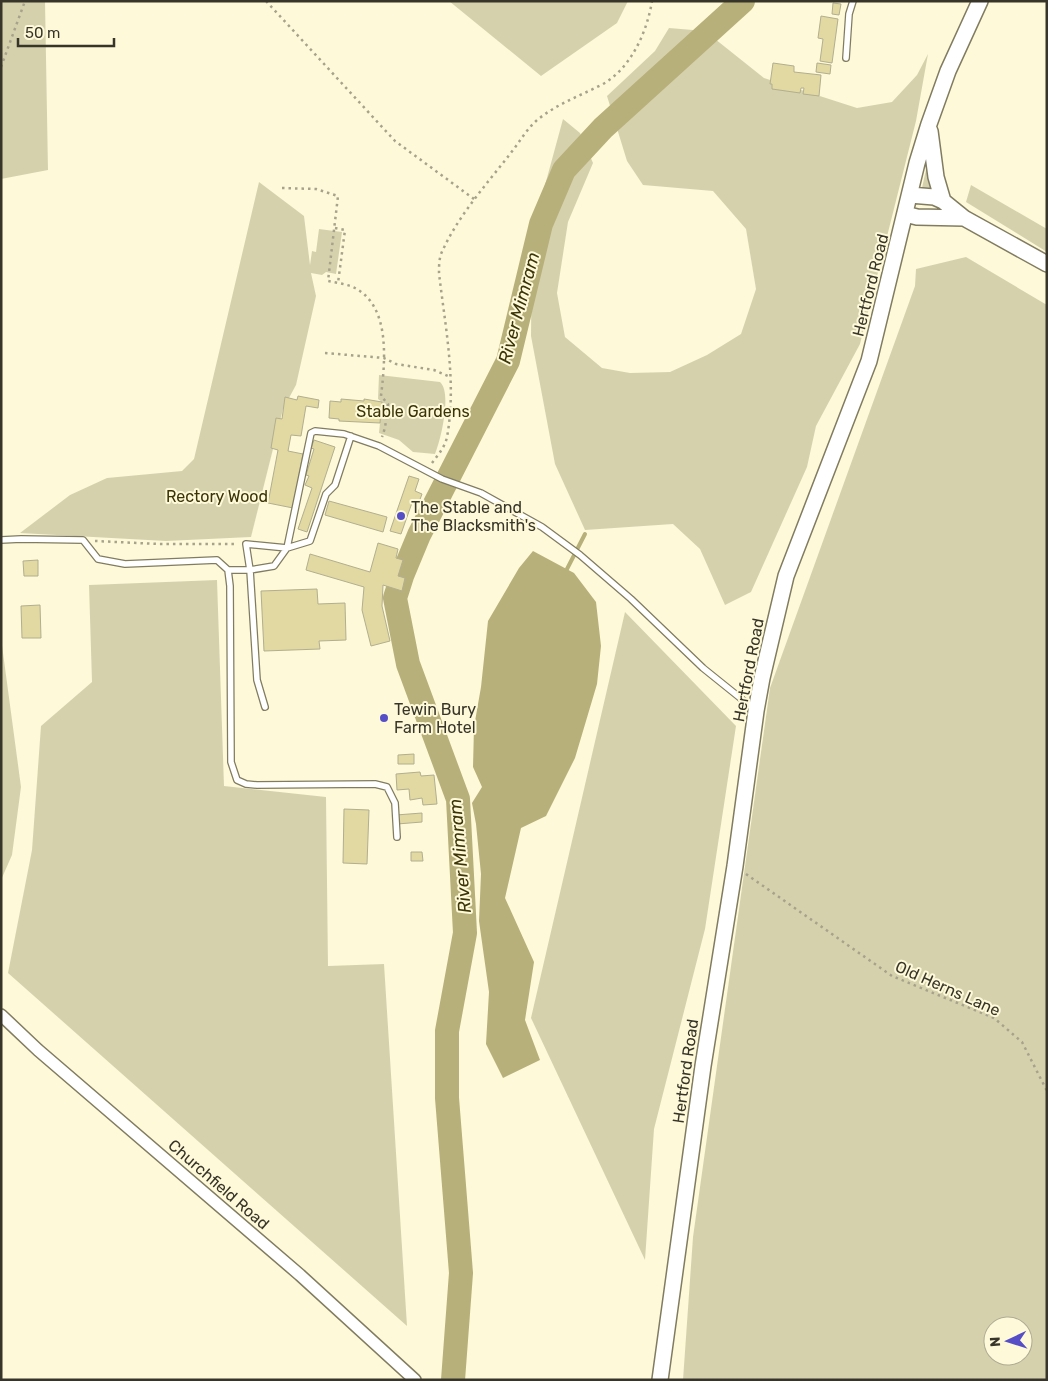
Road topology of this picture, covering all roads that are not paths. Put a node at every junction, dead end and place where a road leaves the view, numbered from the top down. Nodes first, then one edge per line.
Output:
1 (853, 1) edge
2 (980, 1) edge
3 (846, 58) dead end
4 (929, 124) junction
5 (910, 195) junction
6 (943, 201) junction
7 (905, 214) junction
8 (964, 218) junction
9 (1047, 264) edge
10 (351, 436) junction
11 (1, 540) edge
12 (287, 548) junction
13 (228, 570) junction
14 (250, 570) junction
15 (265, 707) dead end
16 (756, 711) junction
17 (397, 836) dead end
18 (1, 1015) edge
19 (660, 1377) edge
20 (412, 1378) edge

1 - 3 lane
2 - 4 main road, Hertford Road
4 - 5 main road, Hertford Road
4 - 6 main road
5 - 6 main road
5 - 7 main road, Hertford Road
6 - 8 main road
7 - 8 main road
7 - 16 main road, Hertford Road
8 - 9 main road
10 - 12 lane
10 - 12 lane
10 - 16 lane
11 - 13 lane
12 - 14 lane
12 - 14 lane
13 - 14 lane
13 - 17 lane
14 - 15 lane
16 - 19 main road, Hertford Road
18 - 20 street, Churchfield Road

